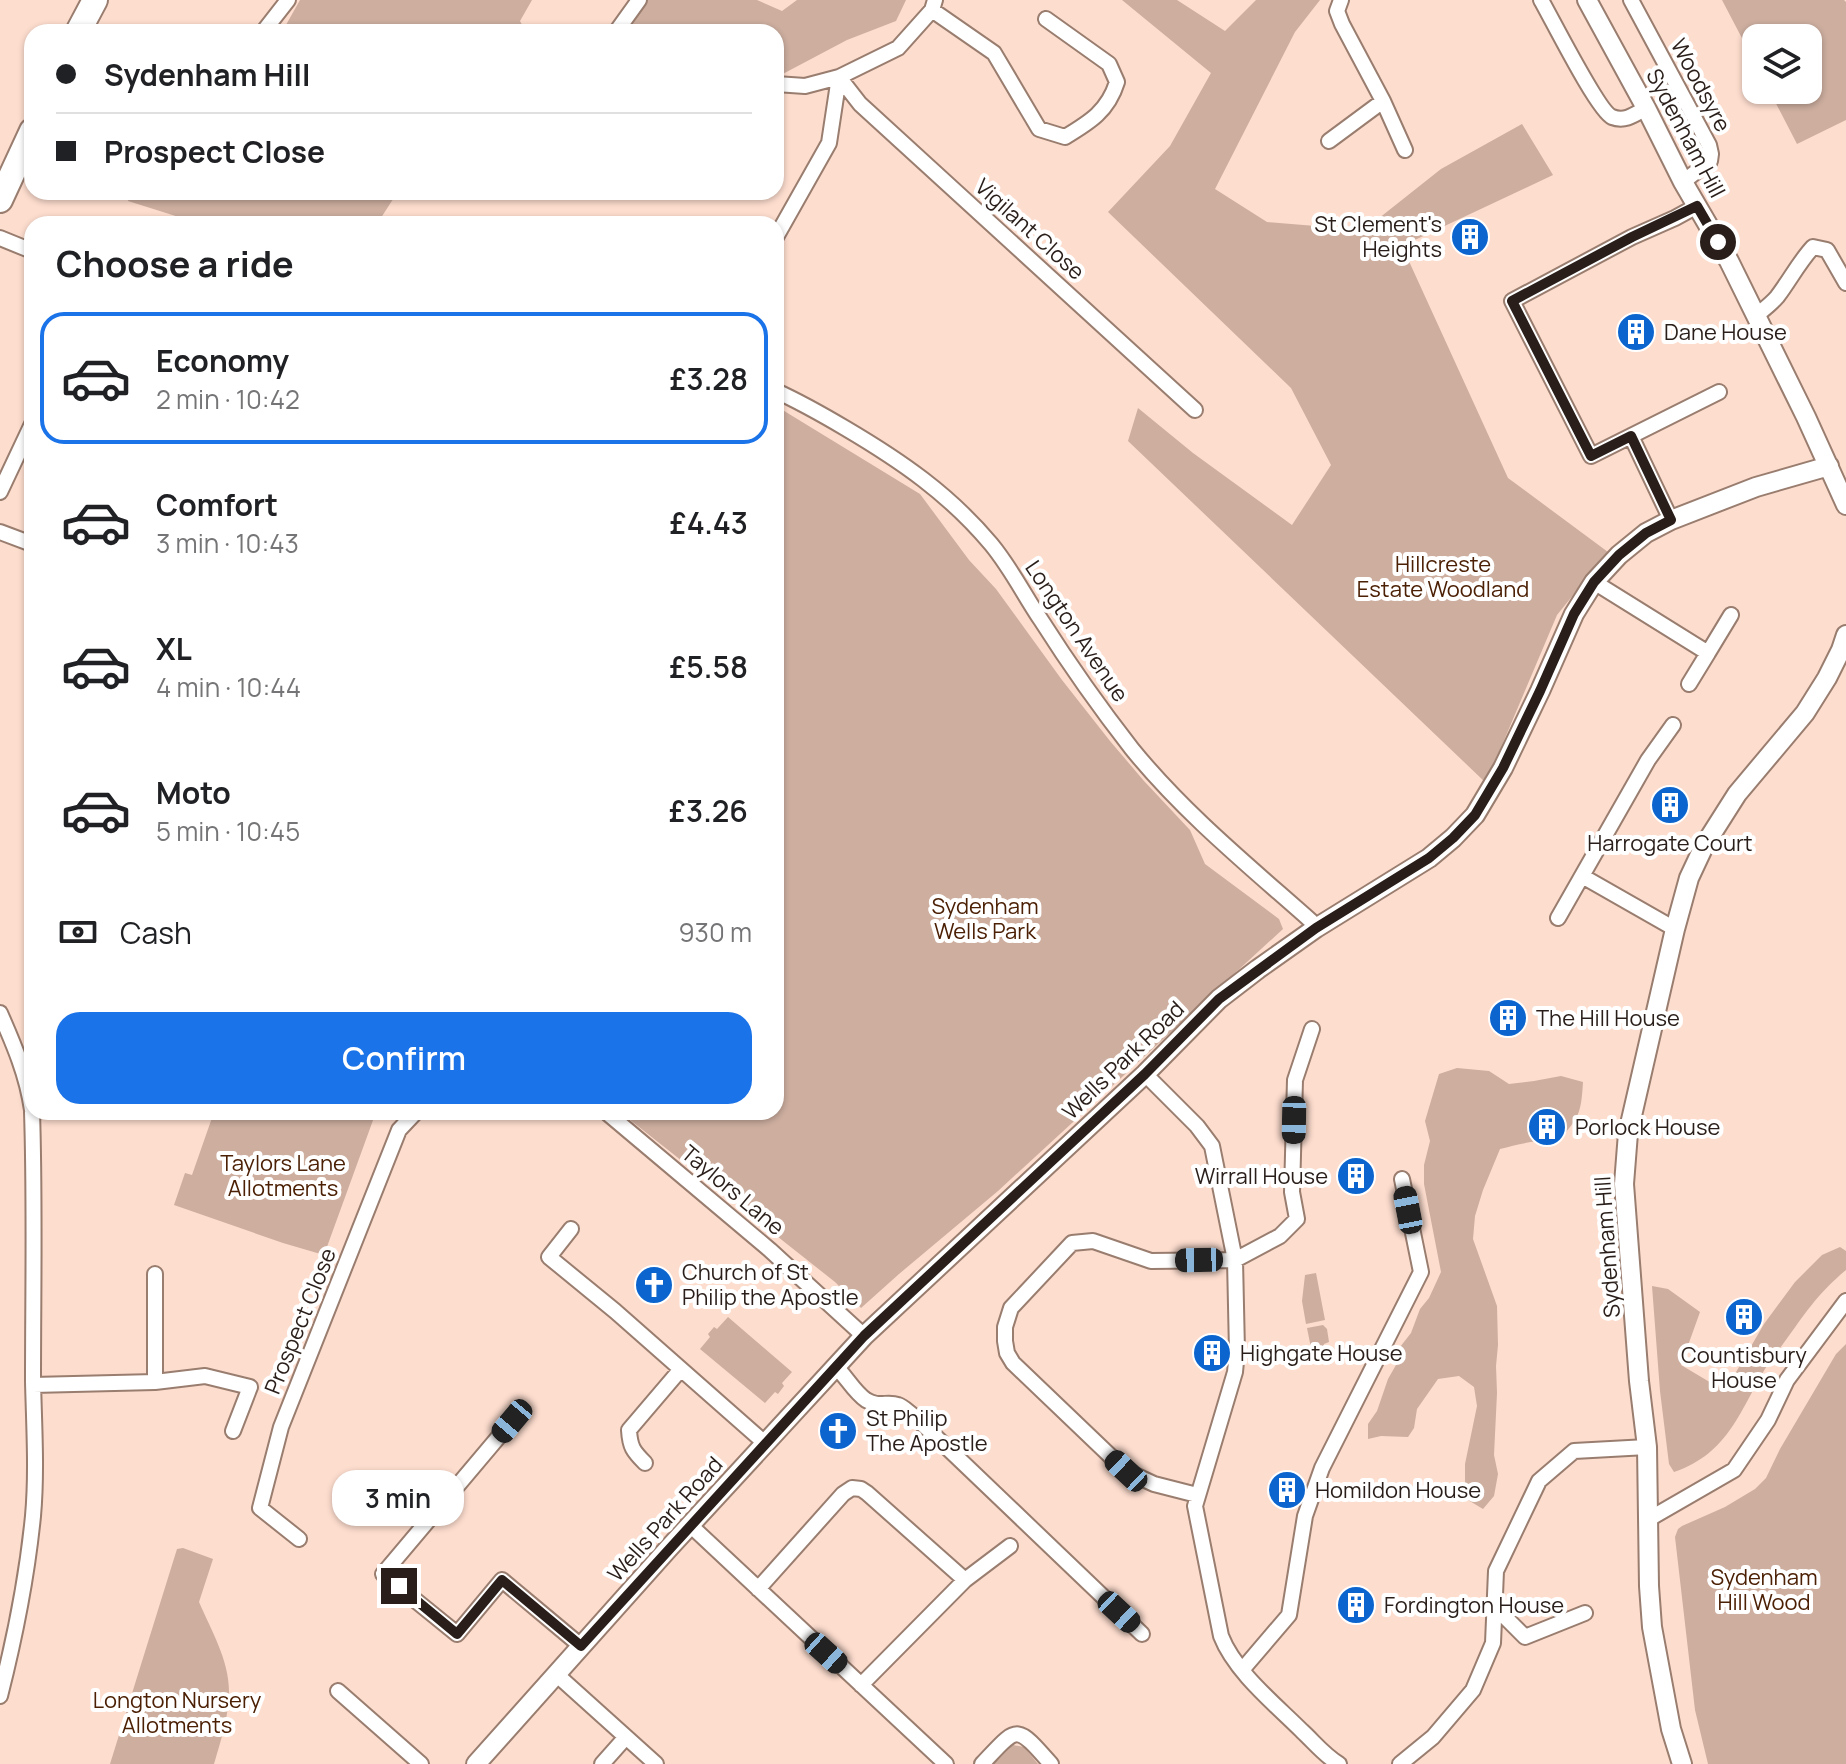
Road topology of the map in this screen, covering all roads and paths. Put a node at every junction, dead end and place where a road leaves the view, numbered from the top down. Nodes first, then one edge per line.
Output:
1 (95, 0) edge
2 (288, 0) edge
3 (639, 0) edge
4 (1341, 0) edge
5 (1541, 0) edge
6 (1587, 0) edge
7 (1631, 0) edge
8 (934, 5) edge
9 (1046, 19) dead end
10 (82, 24) edge
11 (269, 24) edge
12 (622, 24) edge
13 (839, 77) junction
14 (784, 85) edge
15 (1383, 101) junction
16 (1646, 108) junction
17 (1329, 141) dead end
18 (24, 148) edge
19 (1405, 150) dead end
20 (1683, 182) junction
21 (0, 200) edge
22 (1697, 206) junction
23 (784, 223) edge
24 (0, 238) edge
25 (24, 248) edge
26 (1846, 283) edge
27 (1757, 315) junction
28 (1719, 392) dead end
29 (784, 395) edge
30 (1195, 410) dead end
31 (1631, 436) junction
32 (24, 441) edge
33 (1829, 466) junction
34 (0, 492) edge
35 (1846, 505) edge
36 (1671, 520) junction
37 (0, 532) edge
38 (24, 541) edge
39 (1594, 582) junction
40 (1731, 615) dead end
41 (1846, 635) edge
42 (1708, 653) junction
43 (1689, 684) dead end
44 (1673, 725) dead end
45 (1582, 876) junction
46 (1558, 918) dead end
47 (1316, 928) junction
48 (1675, 929) junction
49 (0, 1013) edge
50 (1312, 1029) dead end
51 (24, 1072) edge
52 (1145, 1074) junction
53 (32, 1120) edge
54 (408, 1120) edge
55 (616, 1120) edge
56 (1402, 1179) dead end
57 (571, 1229) dead end
58 (1235, 1260) junction
59 (155, 1274) dead end
60 (1846, 1301) edge
61 (864, 1336) junction
62 (835, 1366) junction
63 (681, 1369) junction
64 (155, 1382) junction
65 (33, 1385) junction
66 (512, 1421) dead end
67 (233, 1431) dead end
68 (766, 1444) junction
69 (1647, 1447) junction
70 (645, 1463) dead end
71 (1197, 1495) junction
72 (1649, 1519) junction
73 (690, 1525) junction
74 (299, 1539) dead end
75 (1010, 1546) dead end
76 (965, 1580) junction
77 (758, 1589) junction
78 (1496, 1608) junction
79 (1585, 1613) dead end
80 (1142, 1634) dead end
81 (581, 1646) junction
82 (1242, 1670) junction
83 (556, 1674) junction
84 (861, 1685) junction
85 (338, 1691) dead end
86 (0, 1696) edge
87 (626, 1737) junction
88 (421, 1764) edge
89 (476, 1764) edge
90 (602, 1764) edge
91 (656, 1764) edge
92 (946, 1764) edge
93 (982, 1764) edge
94 (1051, 1764) edge
95 (1339, 1764) edge
96 (1400, 1764) edge
97 (1682, 1764) edge

1 - 10 main road
2 - 11 street
3 - 12 street
4 - 15 street
5 - 16 street
6 - 16 street, Sydenham Hill
7 - 20 street, Woodsyre
8 - 9 street
8 - 13 street
13 - 14 street
13 - 23 street
13 - 30 street, Vigilant Close
15 - 17 street
15 - 19 street
16 - 20 street, Sydenham Hill
18 - 21 main road
20 - 22 street, Sydenham Hill
22 - 27 street, Sydenham Hill
22 - 31 street
24 - 25 street
26 - 27 street
27 - 33 street, Sydenham Hill
28 - 31 street
29 - 47 street, Longton Avenue
31 - 36 street
32 - 34 street
33 - 35 street, Sydenham Hill
33 - 36 street, Wells Park Road
36 - 39 street, Wells Park Road
37 - 38 street
39 - 42 street
39 - 47 street, Wells Park Road
40 - 42 street
41 - 48 street, Sydenham Hill
42 - 43 street
44 - 45 street
45 - 46 street
45 - 48 street
47 - 52 street, Wells Park Road
48 - 69 street, Sydenham Hill
49 - 51 street
50 - 58 street
52 - 58 street
52 - 61 street, Wells Park Road
53 - 65 street
54 - 74 street, Prospect Close
55 - 61 street, Taylors Lane
56 - 82 street
57 - 63 street
58 - 71 street
58 - 71 street
59 - 64 street
60 - 72 street
61 - 62 street, Wells Park Road
62 - 68 street, Wells Park Road
62 - 80 street
63 - 68 street
63 - 70 street
64 - 65 street
64 - 67 street
65 - 86 street
66 - 81 street
68 - 73 street, Wells Park Road
69 - 72 street, Sydenham Hill
69 - 78 street
71 - 82 street
72 - 97 street, Sydenham Hill
73 - 77 street
73 - 81 street, Wells Park Road
75 - 76 street
76 - 77 street
76 - 84 street
77 - 84 street
78 - 79 street
78 - 96 street
81 - 83 street, Wells Park Road
82 - 95 street
83 - 87 street
83 - 89 street, Wells Park Road
84 - 92 street
85 - 88 street
87 - 90 street
87 - 91 street
93 - 94 street

